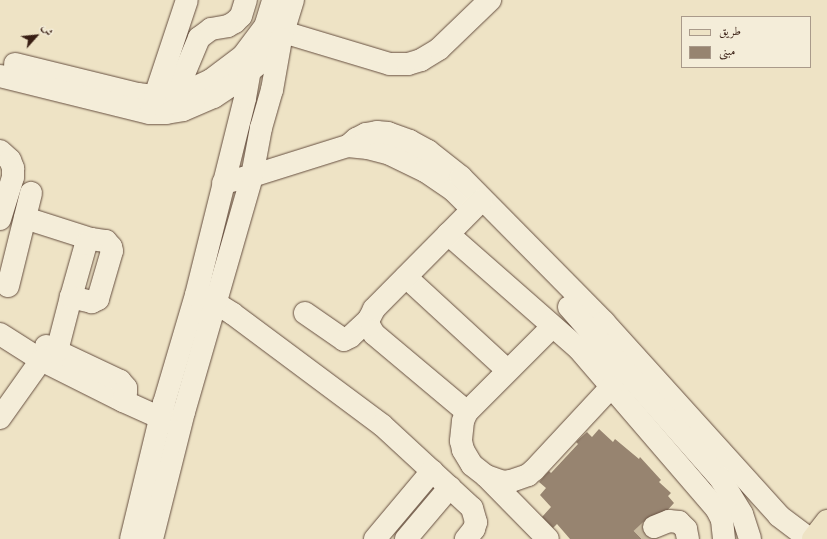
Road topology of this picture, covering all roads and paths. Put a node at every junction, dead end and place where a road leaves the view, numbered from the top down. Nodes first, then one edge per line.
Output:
1 (187, 0) edge
2 (246, 0) edge
3 (274, 0) edge
4 (293, 0) edge
5 (490, 0) edge
6 (277, 33) junction
7 (0, 61) edge
8 (250, 71) junction
9 (0, 76) edge
10 (176, 93) junction
11 (155, 96) junction
12 (0, 151) edge
13 (252, 176) junction
14 (224, 183) junction
15 (31, 193) dead end
16 (478, 204) junction
17 (0, 218) edge
18 (25, 218) junction
19 (448, 234) junction
20 (406, 277) junction
21 (8, 286) dead end
22 (202, 307) junction
23 (305, 313) dead end
24 (369, 319) junction
25 (0, 324) edge
26 (552, 327) junction
27 (0, 334) edge
28 (49, 356) junction
29 (507, 370) junction
30 (611, 387) junction
31 (162, 411) junction
32 (467, 412) junction
33 (0, 418) edge
34 (182, 419) junction
35 (644, 448) dead end
36 (432, 471) junction
37 (727, 471) junction
38 (486, 476) junction
39 (450, 487) junction
40 (712, 503) junction
41 (827, 521) edge
42 (654, 528) tunnel mouth
43 (131, 539) edge
44 (152, 539) edge
45 (375, 539) edge
46 (406, 539) edge
47 (466, 539) edge
48 (548, 539) edge
49 (688, 539) edge
50 (724, 539) edge
51 (750, 539) edge
52 (809, 539) edge
53 (813, 539) edge

1 - 11 street
2 - 10 street
3 - 6 street
4 - 6 street
5 - 6 street
6 - 8 street
6 - 10 street
6 - 13 street
7 - 11 street
8 - 9 street
8 - 14 street
10 - 11 street
12 - 17 street
13 - 14 street
13 - 16 street
13 - 22 street
14 - 22 street
15 - 18 street
16 - 19 street
16 - 37 street
18 - 21 street
18 - 28 street
19 - 20 street
19 - 26 street
20 - 24 street
20 - 29 street
22 - 31 street
22 - 34 street
22 - 36 street
23 - 24 street
24 - 32 street
25 - 28 street
26 - 29 street
26 - 30 street
27 - 28 street
28 - 31 street
28 - 33 street
29 - 32 street
30 - 38 street
30 - 40 street
31 - 34 street
31 - 43 street
32 - 38 street
34 - 44 street
35 - 40 street
36 - 39 street
36 - 45 street
37 - 51 street
37 - 52 street
38 - 48 street
39 - 46 street
39 - 47 street
40 - 50 street
41 - 53 main road
42 - 49 street

